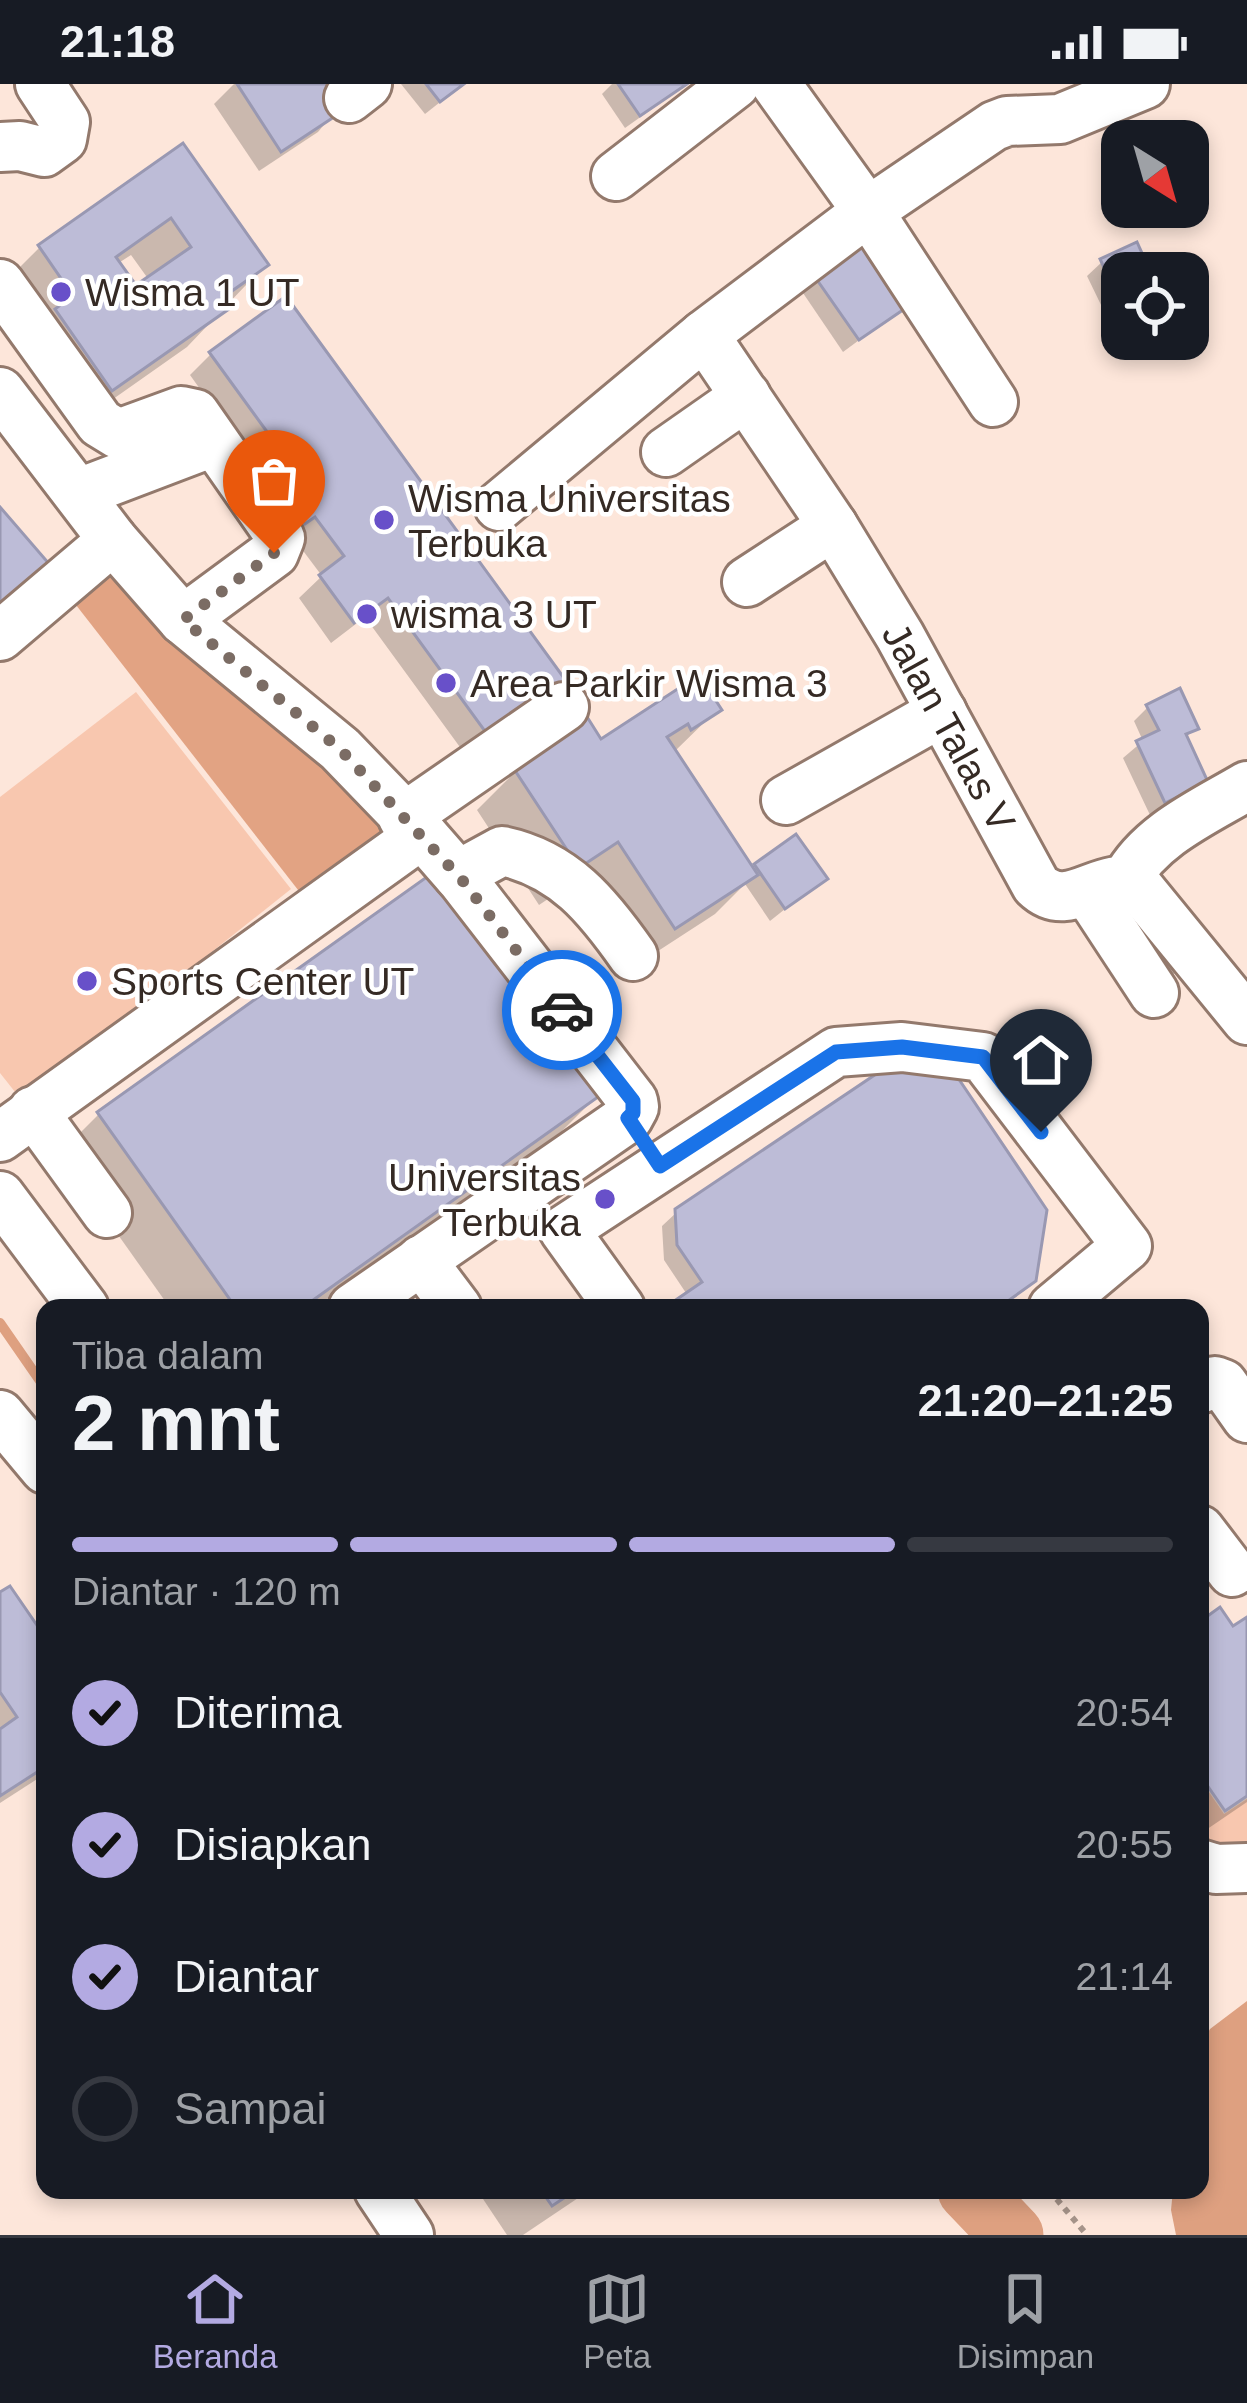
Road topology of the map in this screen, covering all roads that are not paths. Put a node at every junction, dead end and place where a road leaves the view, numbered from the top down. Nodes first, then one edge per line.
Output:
1 (40, 84) edge
2 (735, 84) edge
3 (776, 84) edge
4 (1145, 84) edge
5 (0, 146) edge
6 (616, 176) dead end
7 (867, 212) junction
8 (0, 284) edge
9 (704, 335) junction
10 (0, 392) edge
11 (746, 396) junction
12 (993, 402) dead end
13 (212, 442) junction
14 (666, 452) dead end
15 (79, 493) junction
16 (499, 506) dead end
17 (832, 526) junction
18 (113, 540) junction
19 (747, 582) dead end
20 (183, 620) junction
21 (0, 636) edge
22 (563, 706) dead end
23 (942, 712) junction
24 (1247, 786) edge
25 (786, 800) dead end
26 (412, 826) junction
27 (458, 875) junction
28 (1106, 885) junction
29 (633, 956) dead end
30 (1154, 993) dead end
31 (1245, 1014) edge
32 (628, 1118) junction
33 (17, 1124) edge
34 (660, 1166) junction
35 (0, 1196) edge
36 (107, 1213) dead end
37 (421, 1260) junction
38 (77, 1299) edge
39 (366, 1299) edge
40 (450, 1299) edge
41 (614, 1299) edge
42 (1064, 1299) edge
43 (1209, 1385) edge
44 (0, 1415) edge
45 (1247, 1418) edge
46 (36, 1458) edge
47 (1209, 1546) edge
48 (1226, 1577) edge
49 (1209, 1867) edge
50 (1247, 1868) edge
51 (385, 2199) edge
52 (409, 2235) edge

1 - 5 street
2 - 6 street
3 - 7 street
4 - 7 street
7 - 9 street
7 - 12 street
8 - 13 street
9 - 11 street, Jalan Talas V
9 - 16 street
10 - 15 street
11 - 14 street
11 - 17 street, Jalan Talas V
13 - 15 street
13 - 20 street
15 - 18 street
17 - 19 street
17 - 23 street, Jalan Talas V
18 - 20 street
18 - 21 street
20 - 26 street
22 - 26 street
23 - 25 street
23 - 28 street, Jalan Talas V
24 - 28 street
26 - 27 street
26 - 33 street
27 - 29 street
27 - 32 street
28 - 30 street
28 - 31 street
32 - 34 street
32 - 37 street
33 - 36 street
34 - 41 street
34 - 42 street
35 - 38 street
37 - 39 street
37 - 40 street
43 - 45 street
44 - 46 street
47 - 48 street
49 - 50 street
51 - 52 street

